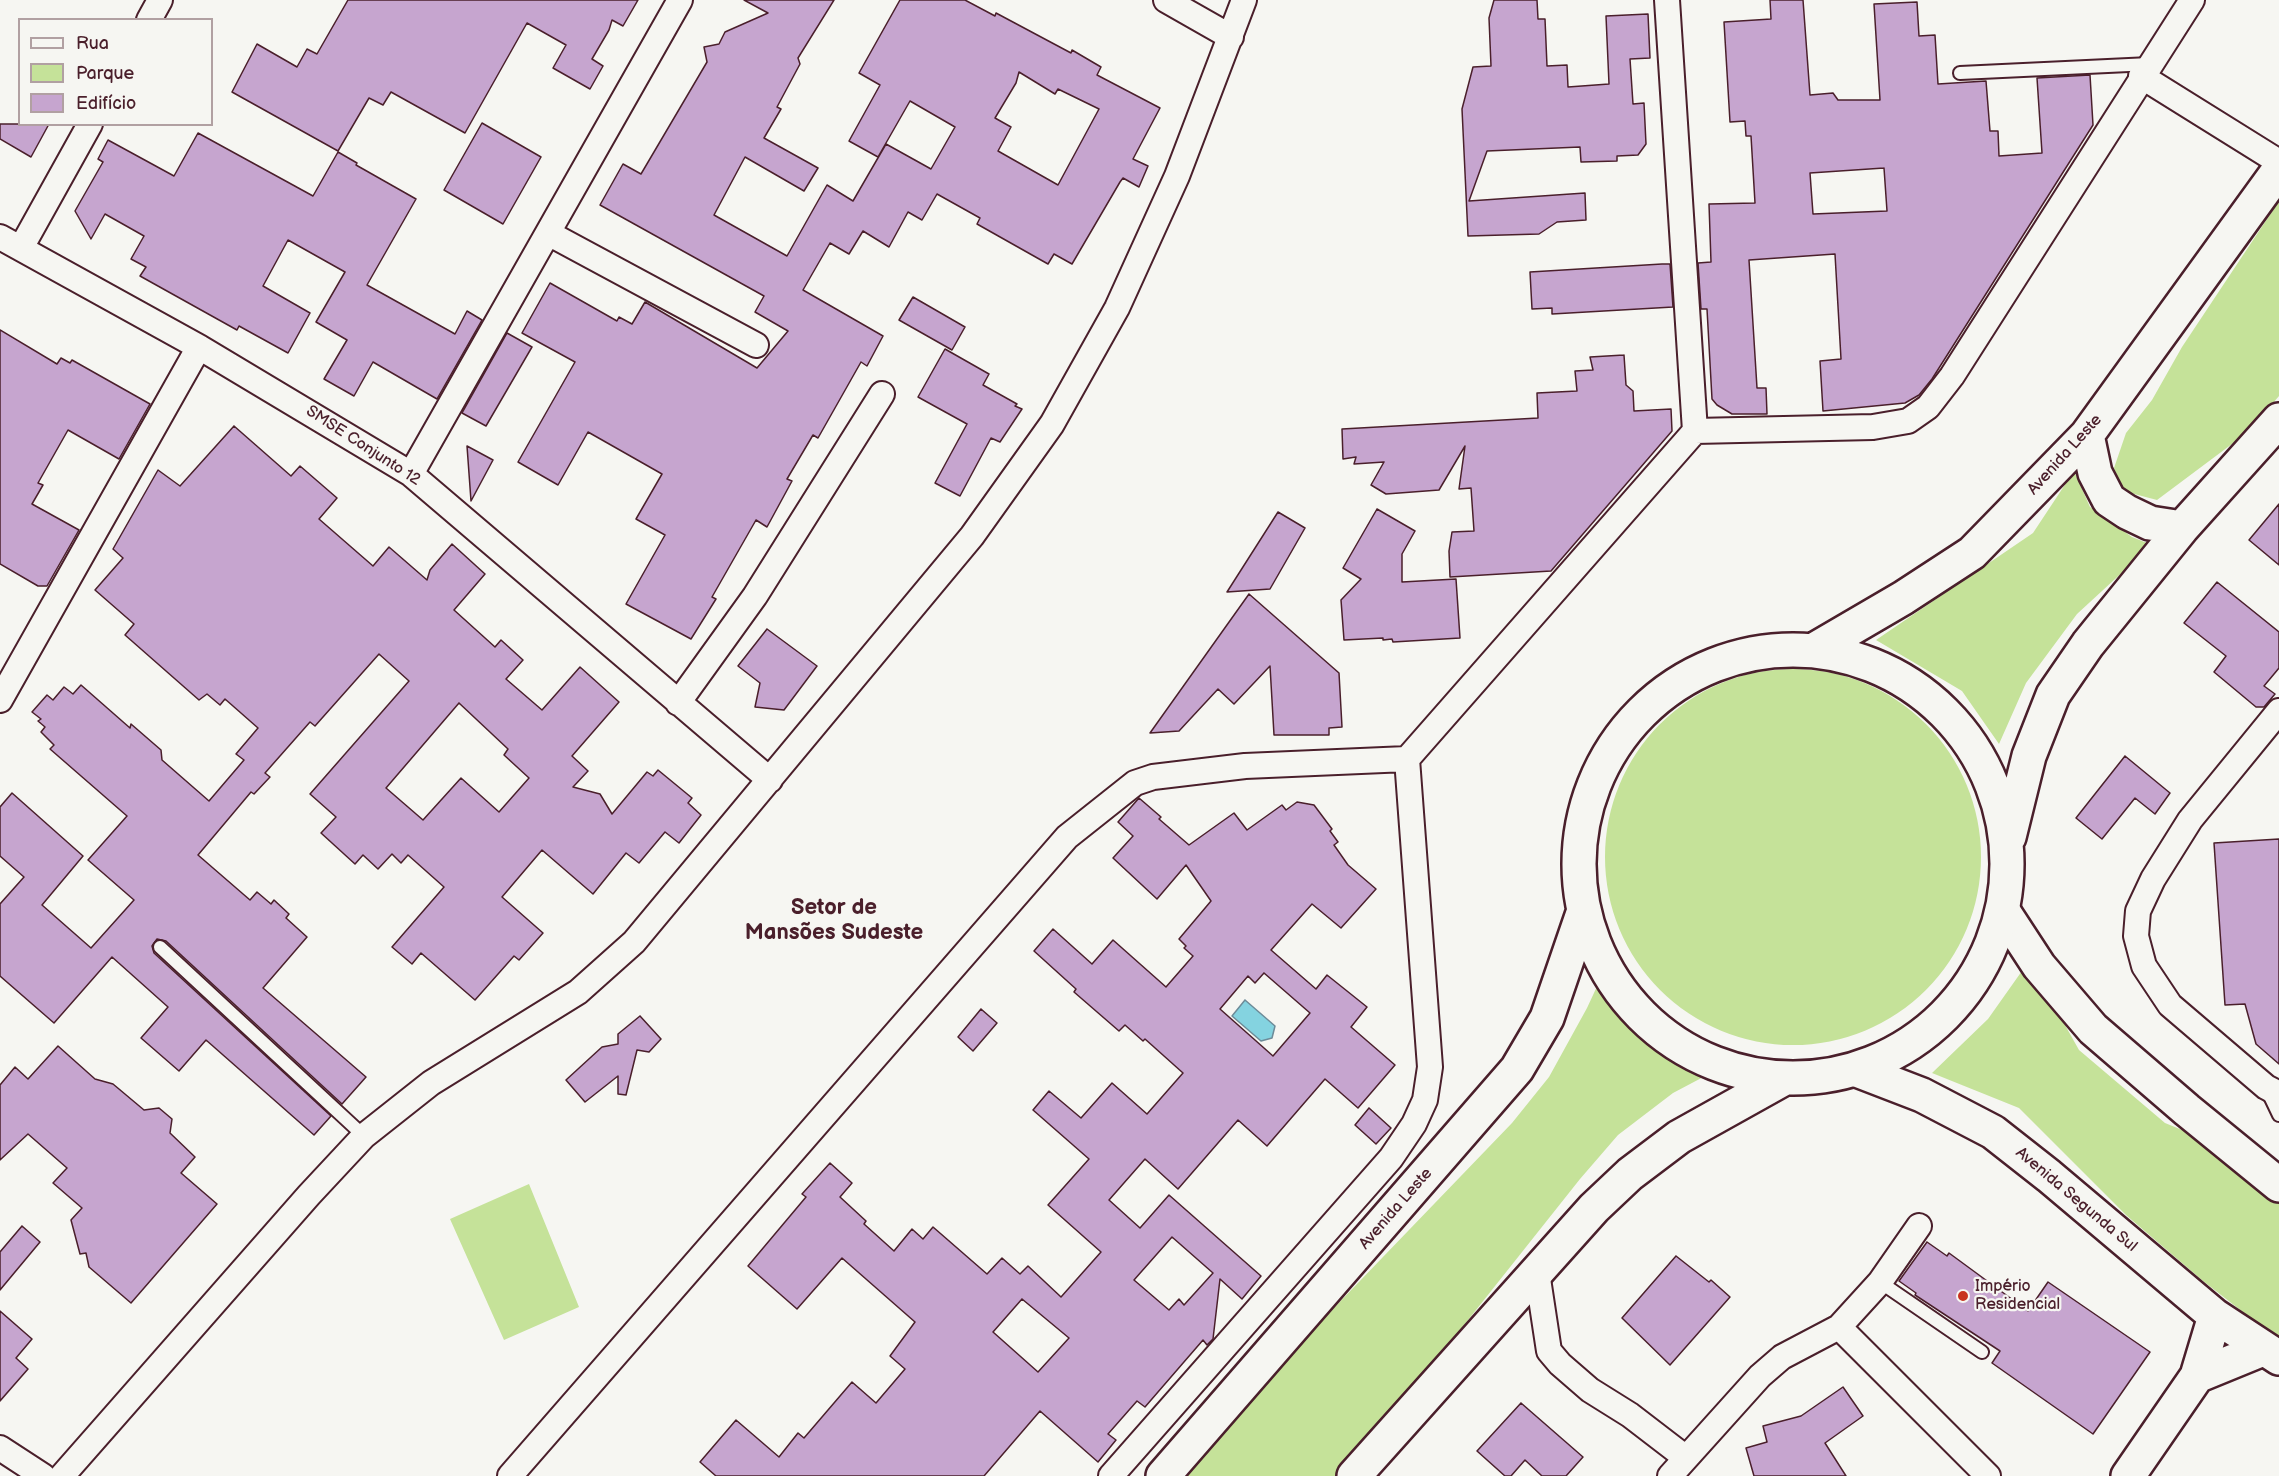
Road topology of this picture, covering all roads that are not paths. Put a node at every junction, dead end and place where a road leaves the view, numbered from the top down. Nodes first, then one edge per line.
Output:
1 (160, 0) edge
2 (680, 0) edge
3 (1166, 0) edge
4 (1244, 0) edge
5 (1667, 0) edge
6 (2192, 0) edge
7 (150, 18) edge
8 (1231, 37) junction
9 (2146, 70) junction
10 (1960, 72) dead end
11 (89, 126) edge
12 (2279, 162) edge
13 (2279, 170) edge
14 (548, 233) junction
15 (10, 242) edge
16 (756, 345) dead end
17 (199, 347) junction
18 (882, 394) dead end
19 (2279, 420) edge
20 (1695, 431) junction
21 (2087, 435) junction
22 (411, 474) junction
23 (2182, 528) junction
24 (1814, 650) junction
25 (0, 700) edge
26 (678, 704) junction
27 (2279, 711) edge
28 (1407, 759) junction
29 (770, 780) junction
30 (2009, 840) junction
31 (1583, 913) junction
32 (2005, 914) junction
33 (160, 947) dead end
34 (1857, 1070) junction
35 (1783, 1079) junction
36 (2272, 1090) edge
37 (2279, 1115) edge
38 (364, 1136) junction
39 (2279, 1185) edge
40 (1919, 1226) dead end
41 (1538, 1272) junction
42 (1880, 1282) junction
43 (2215, 1316) junction
44 (1839, 1327) junction
45 (1982, 1352) dead end
46 (2271, 1353) edge
47 (2197, 1376) junction
48 (0, 1448) edge
49 (1686, 1458) junction
50 (43, 1476) edge
51 (62, 1476) edge
52 (510, 1476) edge
53 (1111, 1476) edge
54 (1163, 1476) edge
55 (1354, 1476) edge
56 (1670, 1476) edge
57 (1988, 1476) edge
58 (2128, 1476) edge

1 - 7 street
2 - 14 street
3 - 8 street
4 - 8 street
5 - 20 street
6 - 9 street
8 - 29 street
9 - 10 lane
9 - 12 street
9 - 20 street
11 - 15 street
13 - 21 main road, Avenida Leste
14 - 16 street
14 - 22 street
15 - 17 street, SMSE Conjunto 12
17 - 22 street, SMSE Conjunto 12
17 - 25 street
18 - 26 street
19 - 23 main road
20 - 28 street
21 - 23 main road
21 - 24 main road, Avenida Leste
22 - 26 street, SMSE Conjunto 12
23 - 30 main road
24 - 30 main road
24 - 31 main road
26 - 29 street, SMSE Conjunto 12
27 - 36 street
28 - 52 street
28 - 53 street
29 - 38 street
30 - 32 main road
31 - 35 main road
31 - 54 main road, Avenida Leste
32 - 34 main road
32 - 39 main road
33 - 38 lane
34 - 35 main road
34 - 43 main road, Avenida Segunda Sul
35 - 41 main road
36 - 37 lane
38 - 51 street
40 - 42 street
41 - 49 street
41 - 55 main road
42 - 44 street
42 - 45 lane
43 - 46 main road, Avenida Segunda Sul
43 - 47 main road
44 - 49 street
44 - 57 street
46 - 47 main road
47 - 58 main road
48 - 50 street
49 - 56 street

